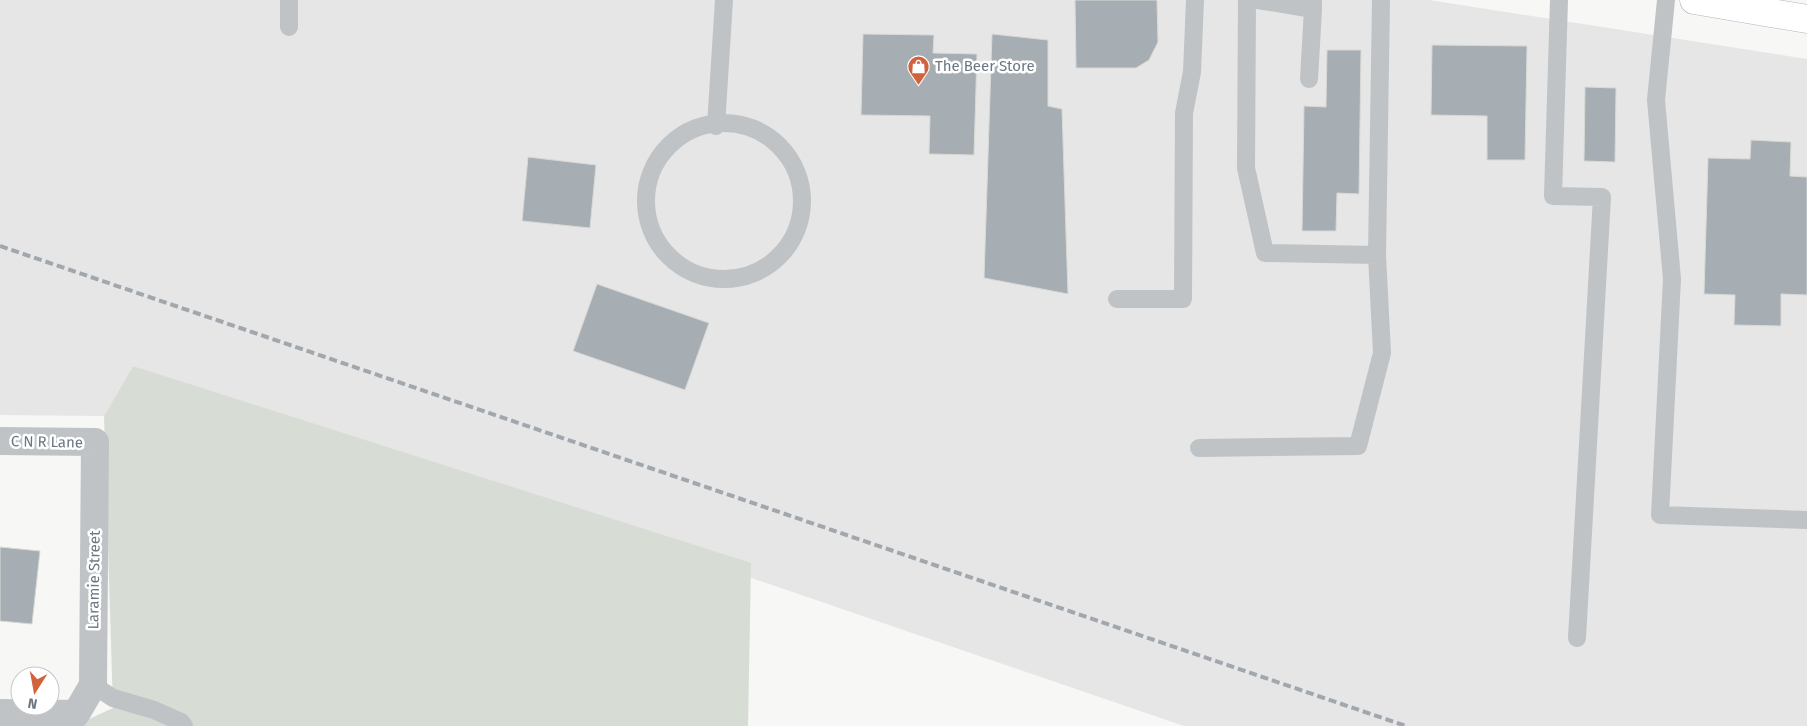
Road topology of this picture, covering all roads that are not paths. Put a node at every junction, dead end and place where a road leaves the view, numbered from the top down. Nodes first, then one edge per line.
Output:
1 (289, 0) edge
2 (724, 0) edge
3 (1194, 0) edge
4 (1247, 0) edge
5 (1258, 0) edge
6 (1381, 0) edge
7 (1559, 0) edge
8 (1666, 0) edge
9 (1694, 0) edge
10 (1313, 4) edge
11 (1807, 19) edge
12 (289, 27) dead end
13 (1309, 79) dead end
14 (716, 126) junction
15 (1377, 255) junction
16 (1117, 299) dead end
17 (0, 441) edge
18 (95, 442) joint
19 (1199, 448) dead end
20 (1807, 520) edge
21 (1577, 638) dead end
22 (93, 685) junction
23 (0, 712) edge
24 (184, 726) edge

1 - 12 lane
2 - 14 lane
3 - 16 lane
4 - 15 lane
5 - 10 lane
6 - 15 lane
7 - 21 lane
8 - 20 lane
9 - 11 main road
10 - 13 lane
14 - 14 lane
15 - 19 lane
17 - 18 street, C N R Lane
18 - 22 street, Laramie Street
22 - 23 street, Laramie Street
22 - 24 lane

